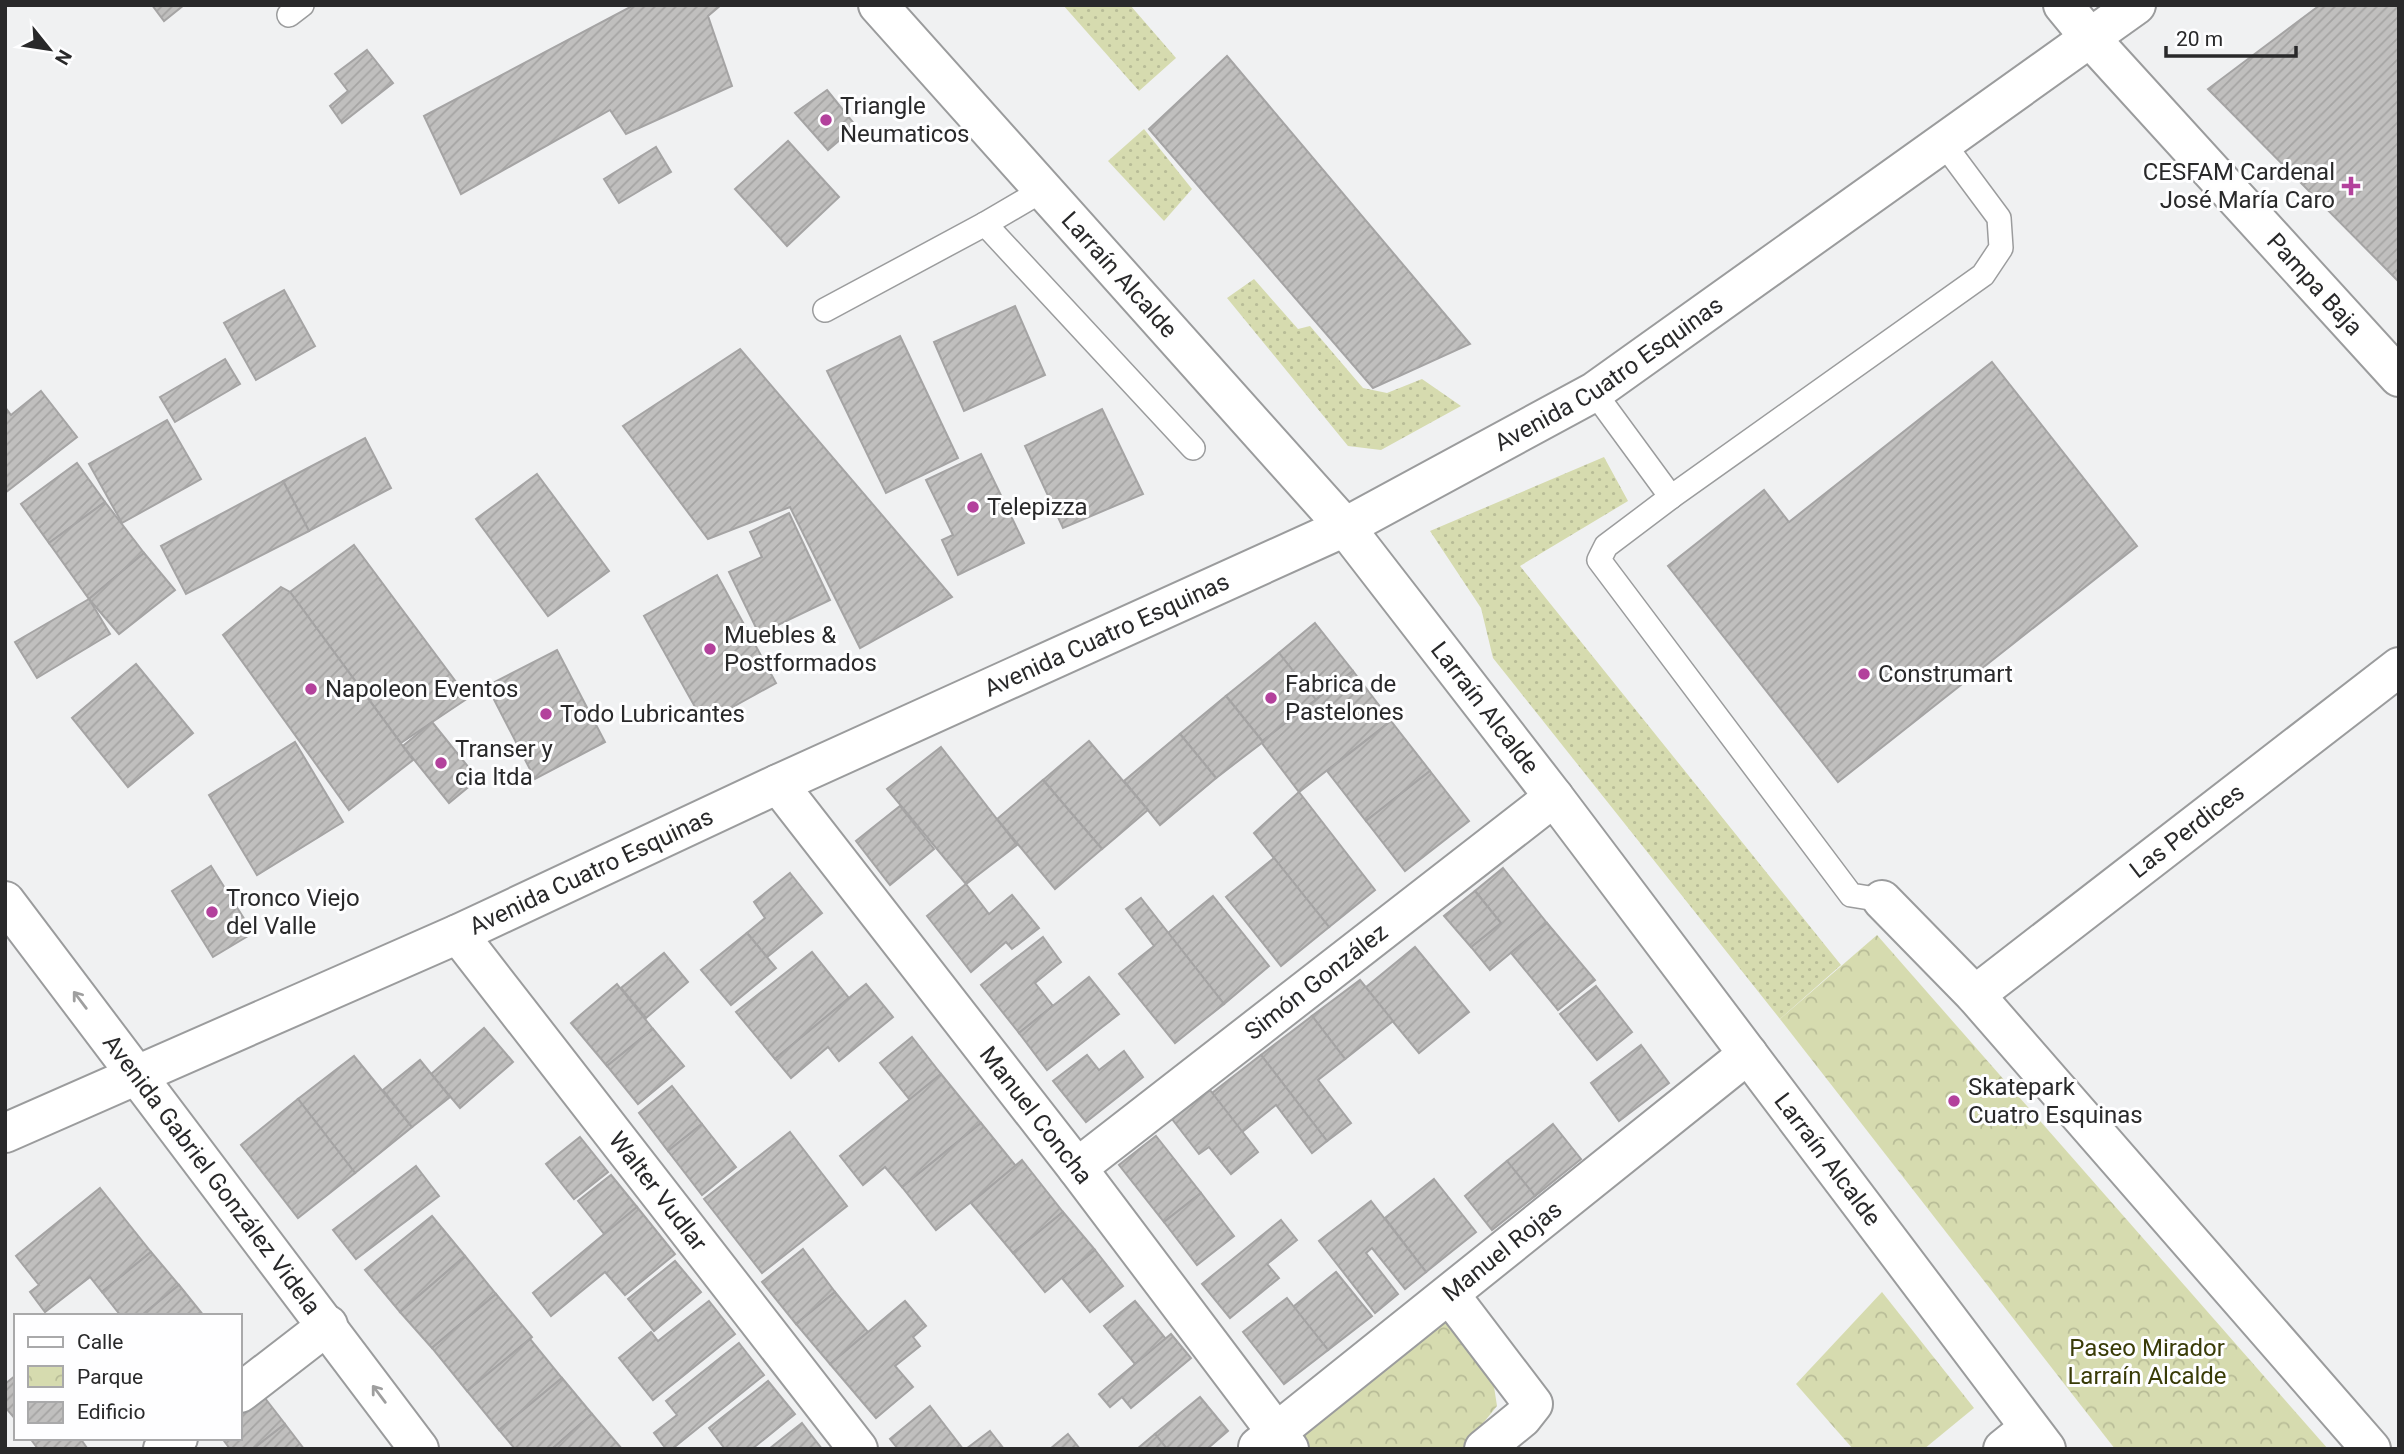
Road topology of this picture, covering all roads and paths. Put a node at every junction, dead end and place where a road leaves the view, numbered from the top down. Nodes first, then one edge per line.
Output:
1 (878, 5) edge
2 (2063, 5) edge
3 (2136, 5) edge
4 (2091, 39) junction
5 (1944, 145) junction
6 (1043, 190) junction
7 (985, 224) junction
8 (825, 310) dead end
9 (2399, 377) edge
10 (1594, 392) junction
11 (1192, 448) dead end
12 (1671, 496) junction
13 (1345, 527) junction
14 (2399, 667) edge
15 (778, 784) junction
16 (1554, 797) junction
17 (1882, 900) joint
18 (5, 901) edge
19 (458, 934) junction
20 (1976, 995) junction
21 (1748, 1054) junction
22 (135, 1075) junction
23 (5, 1133) edge
24 (1077, 1168) junction
25 (1450, 1295) junction
26 (328, 1325) junction
27 (242, 1391) edge
28 (2026, 1442) edge
29 (1274, 1443) edge
30 (419, 1449) edge
31 (858, 1449) edge
32 (1484, 1449) edge
33 (2371, 1449) edge

1 - 6 street, Larraín Alcalde
2 - 4 street, Pampa Baja
3 - 4 street, Avenida Cuatro Esquinas
4 - 5 street, Avenida Cuatro Esquinas
4 - 9 street, Pampa Baja
5 - 10 street, Avenida Cuatro Esquinas
5 - 12 lane
6 - 7 lane
6 - 13 street, Larraín Alcalde
7 - 8 lane
7 - 11 lane
10 - 12 lane
10 - 13 street, Avenida Cuatro Esquinas
12 - 17 lane
13 - 15 street, Avenida Cuatro Esquinas
13 - 16 street, Larraín Alcalde
14 - 20 street, Las Perdices
15 - 19 street, Avenida Cuatro Esquinas
15 - 24 street, Manuel Concha
16 - 21 street, Larraín Alcalde
16 - 24 street, Simón González
17 - 20 street
22 -> 18 street, Avenida Gabriel González Videla
19 - 22 street, Avenida Cuatro Esquinas
19 - 31 street, Walter Vudlar
20 - 33 street
21 - 25 street, Manuel Rojas
21 - 28 street, Larraín Alcalde
22 - 23 street, Avenida Cuatro Esquinas
22 - 26 street, Avenida Gabriel González Videla
24 - 29 street, Manuel Concha
25 - 29 street, Manuel Rojas
25 - 32 street
26 - 27 street
30 -> 26 street, Avenida Gabriel González Videla

